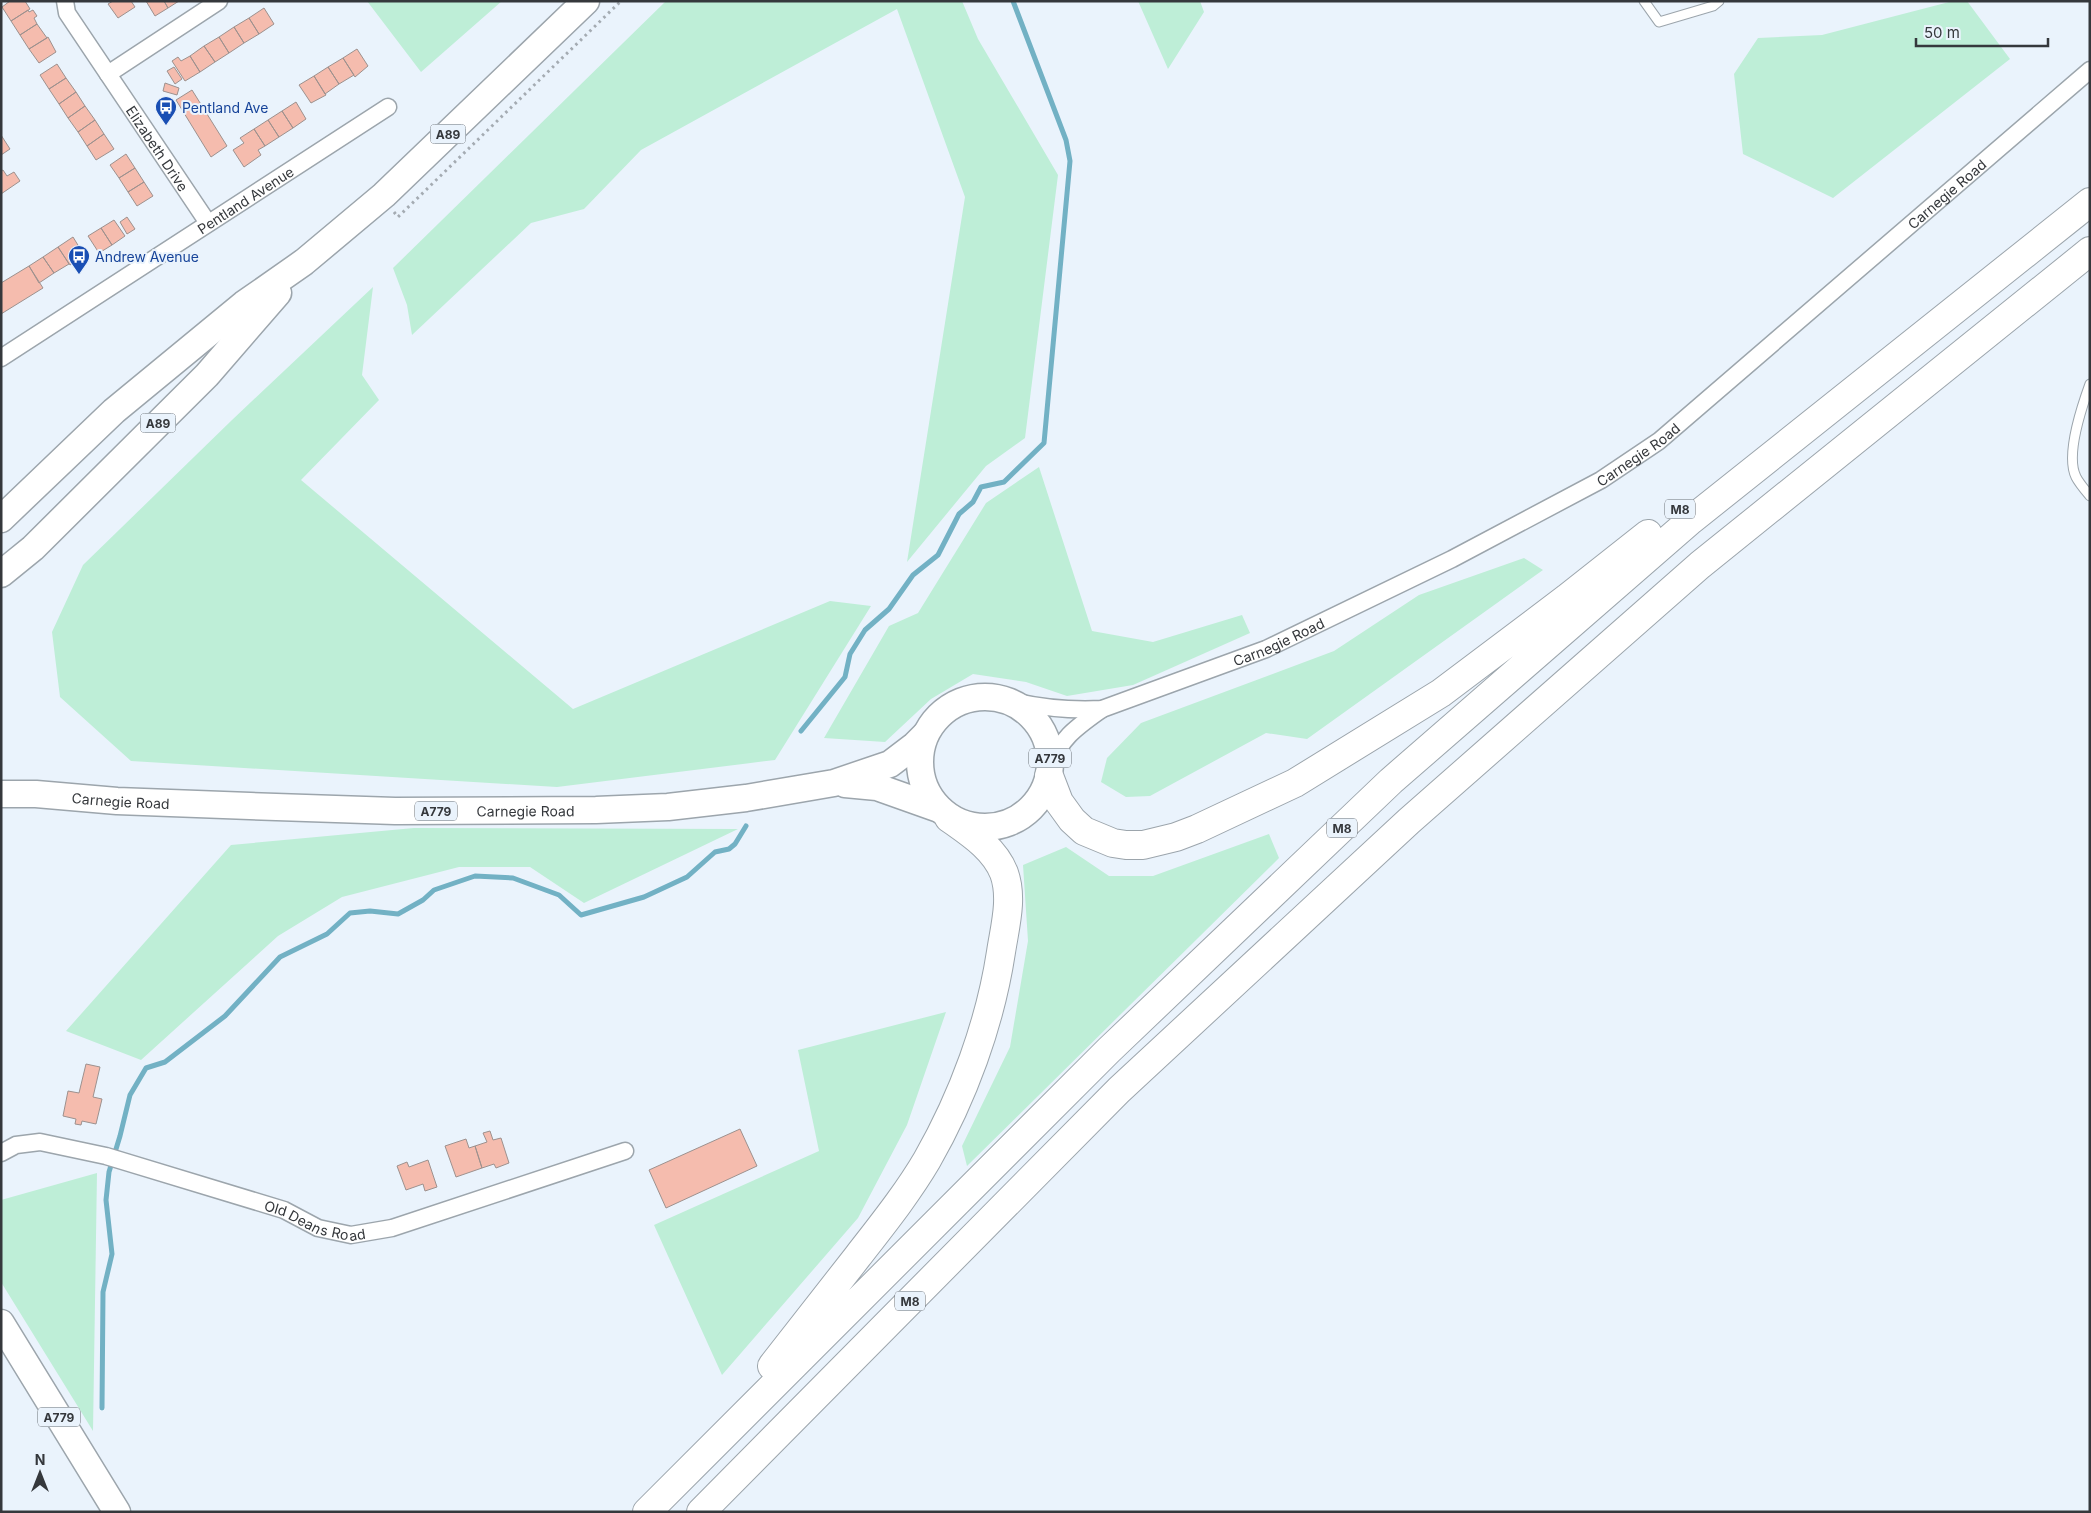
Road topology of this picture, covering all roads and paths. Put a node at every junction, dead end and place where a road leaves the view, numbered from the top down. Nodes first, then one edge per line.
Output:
1 (65, 1) edge
2 (586, 1) edge
3 (1644, 1) edge
4 (1719, 1) edge
5 (214, 3) edge
6 (2090, 70) edge
7 (108, 74) junction
8 (388, 107) dead end
9 (2090, 194) edge
10 (2090, 202) edge
11 (208, 223) junction
12 (2090, 251) edge
13 (304, 262) junction
14 (1, 358) edge
15 (2090, 384) edge
16 (2090, 496) edge
17 (1, 519) edge
18 (1, 574) edge
19 (1000, 698) junction
20 (1102, 709) junction
21 (925, 735) junction
22 (1050, 772) junction
23 (834, 783) junction
24 (1, 785) edge
25 (1, 794) edge
26 (36, 794) junction
27 (944, 813) junction
28 (624, 1151) dead end
29 (1, 1153) edge
30 (1, 1322) edge
31 (699, 1459) junction
32 (117, 1512) edge
33 (648, 1512) edge
34 (701, 1512) edge

1 - 7 street, Elizabeth Drive
2 - 13 main road, A89
3 - 4 lane
5 - 7 street
6 - 20 street, Carnegie Road
7 - 11 street, Elizabeth Drive
8 - 11 street, Pentland Avenue
9 - 22 highway, M8
10 - 31 highway, M8
11 - 14 street, Pentland Avenue
12 - 34 highway, M8
13 - 17 main road, A89
13 - 18 main road, A89
15 - 16 lane
19 - 20 street, Carnegie Road
19 - 21 main road, A779
19 - 22 main road, A779
20 - 22 street, Carnegie Road
21 - 23 main road, Carnegie Road / A779
21 - 27 main road, A779
22 - 27 main road, A779
23 - 26 main road, Carnegie Road / A779
23 - 27 main road, Carnegie Road / A779
24 - 26 main road, Carnegie Road / A779
25 - 26 main road, Carnegie Road / A779
27 - 31 highway, M8
28 - 29 street, Old Deans Road
30 - 32 main road, A779
31 - 33 highway, M8

